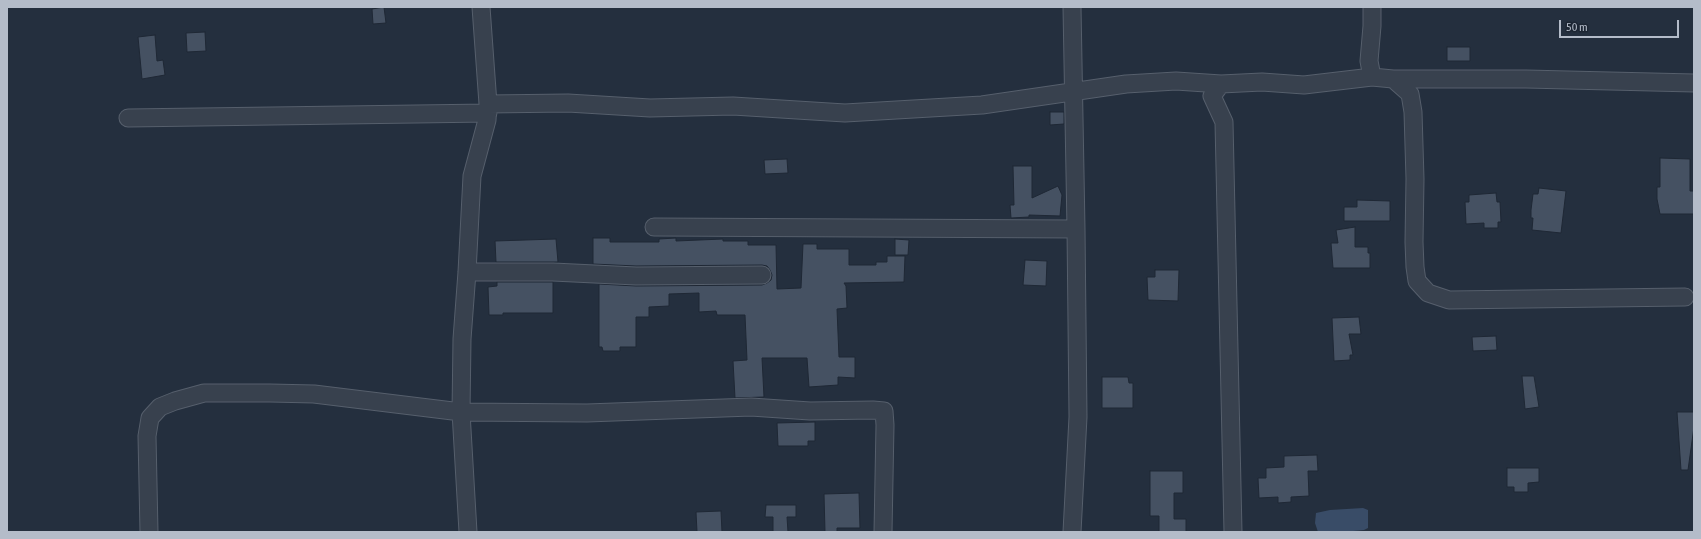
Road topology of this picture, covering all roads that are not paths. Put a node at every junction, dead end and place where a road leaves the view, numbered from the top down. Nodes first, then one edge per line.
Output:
1 (482, 7) edge
2 (1072, 7) edge
3 (1372, 7) edge
4 (1372, 77) junction
5 (1393, 80) junction
6 (1694, 83) edge
7 (1220, 84) junction
8 (1074, 92) junction
9 (488, 109) junction
10 (128, 118) dead end
11 (654, 227) dead end
12 (1076, 229) junction
13 (468, 272) junction
14 (762, 275) dead end
15 (1685, 297) dead end
16 (461, 412) junction
17 (149, 532) edge
18 (468, 532) edge
19 (883, 532) edge
20 (1072, 532) edge
21 (1232, 532) edge

1 - 9 street
2 - 8 street
3 - 4 street
4 - 5 street
4 - 7 street
5 - 6 street
5 - 15 street
7 - 8 street
7 - 21 street
8 - 9 street
8 - 12 street
9 - 10 street
9 - 13 street
11 - 12 street
12 - 20 street
13 - 14 street
13 - 16 street
16 - 17 street
16 - 18 street
16 - 19 street

